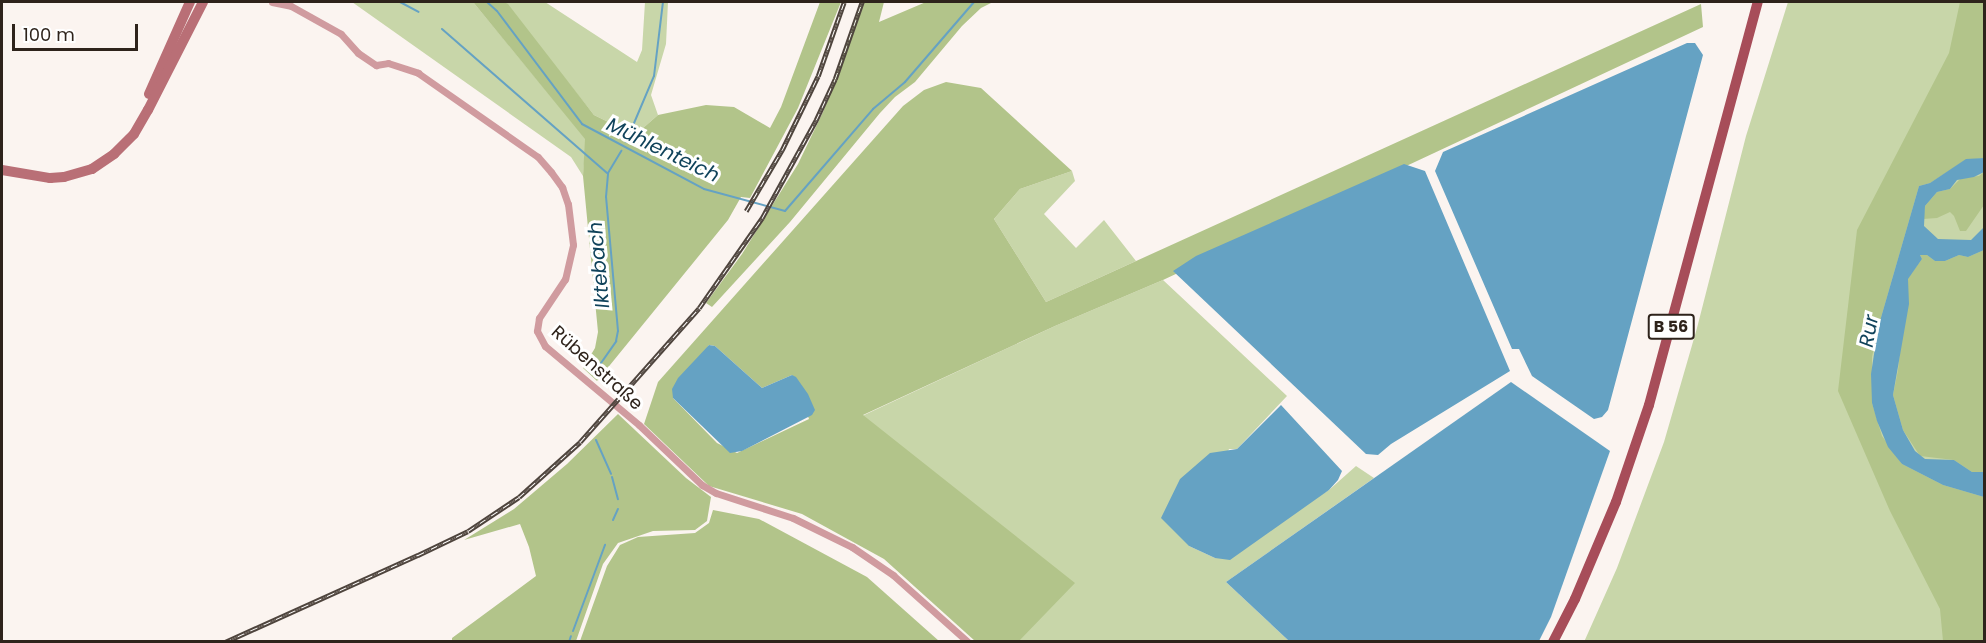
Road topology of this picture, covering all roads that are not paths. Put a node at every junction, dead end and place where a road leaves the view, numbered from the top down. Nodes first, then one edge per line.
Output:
1 (190, 2) edge
2 (203, 2) edge
3 (272, 2) edge
4 (1758, 2) edge
5 (121, 147) junction
6 (2, 170) edge
7 (968, 642) edge
8 (1554, 642) edge

1 - 5 main road
2 - 5 main road
3 - 7 street, Rübenstraße
4 - 8 main road, B 56
5 - 6 main road

